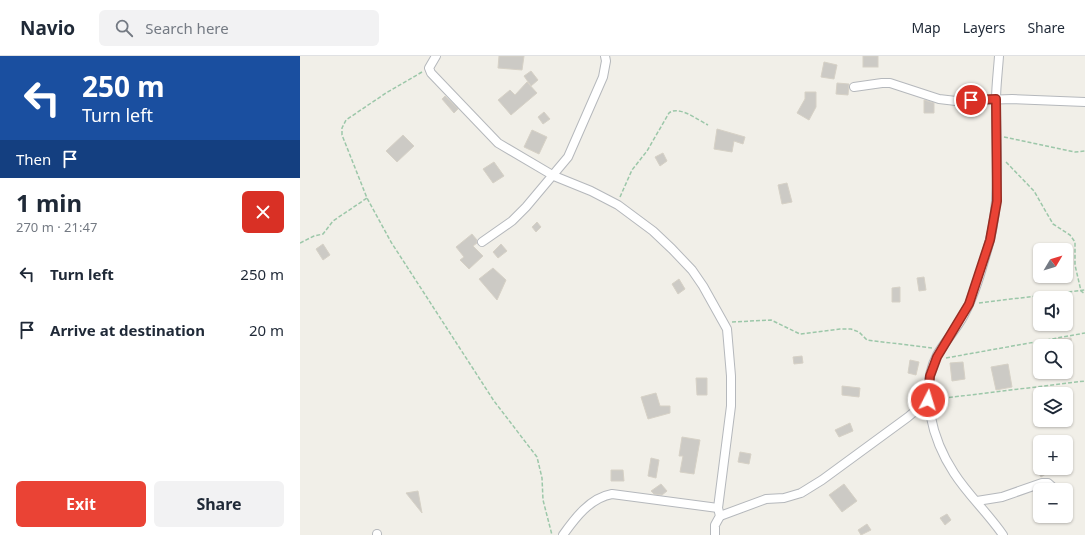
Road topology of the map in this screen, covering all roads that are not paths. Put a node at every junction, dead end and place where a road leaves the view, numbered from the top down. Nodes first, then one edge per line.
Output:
1 (436, 56) edge
2 (605, 56) edge
3 (999, 56) edge
4 (854, 87) dead end
5 (996, 99) junction
6 (1085, 102) edge
7 (554, 176) junction
8 (482, 242) dead end
9 (928, 400) junction
10 (1033, 486) edge
11 (977, 501) junction
12 (719, 512) junction
13 (562, 535) edge
14 (716, 535) edge
15 (1003, 535) edge

1 - 7 street
2 - 7 street
3 - 5 street
4 - 5 street
5 - 6 street
5 - 9 street
7 - 8 street
7 - 12 street
9 - 11 street
9 - 12 street
10 - 11 street
11 - 15 street
12 - 13 street
12 - 14 street

